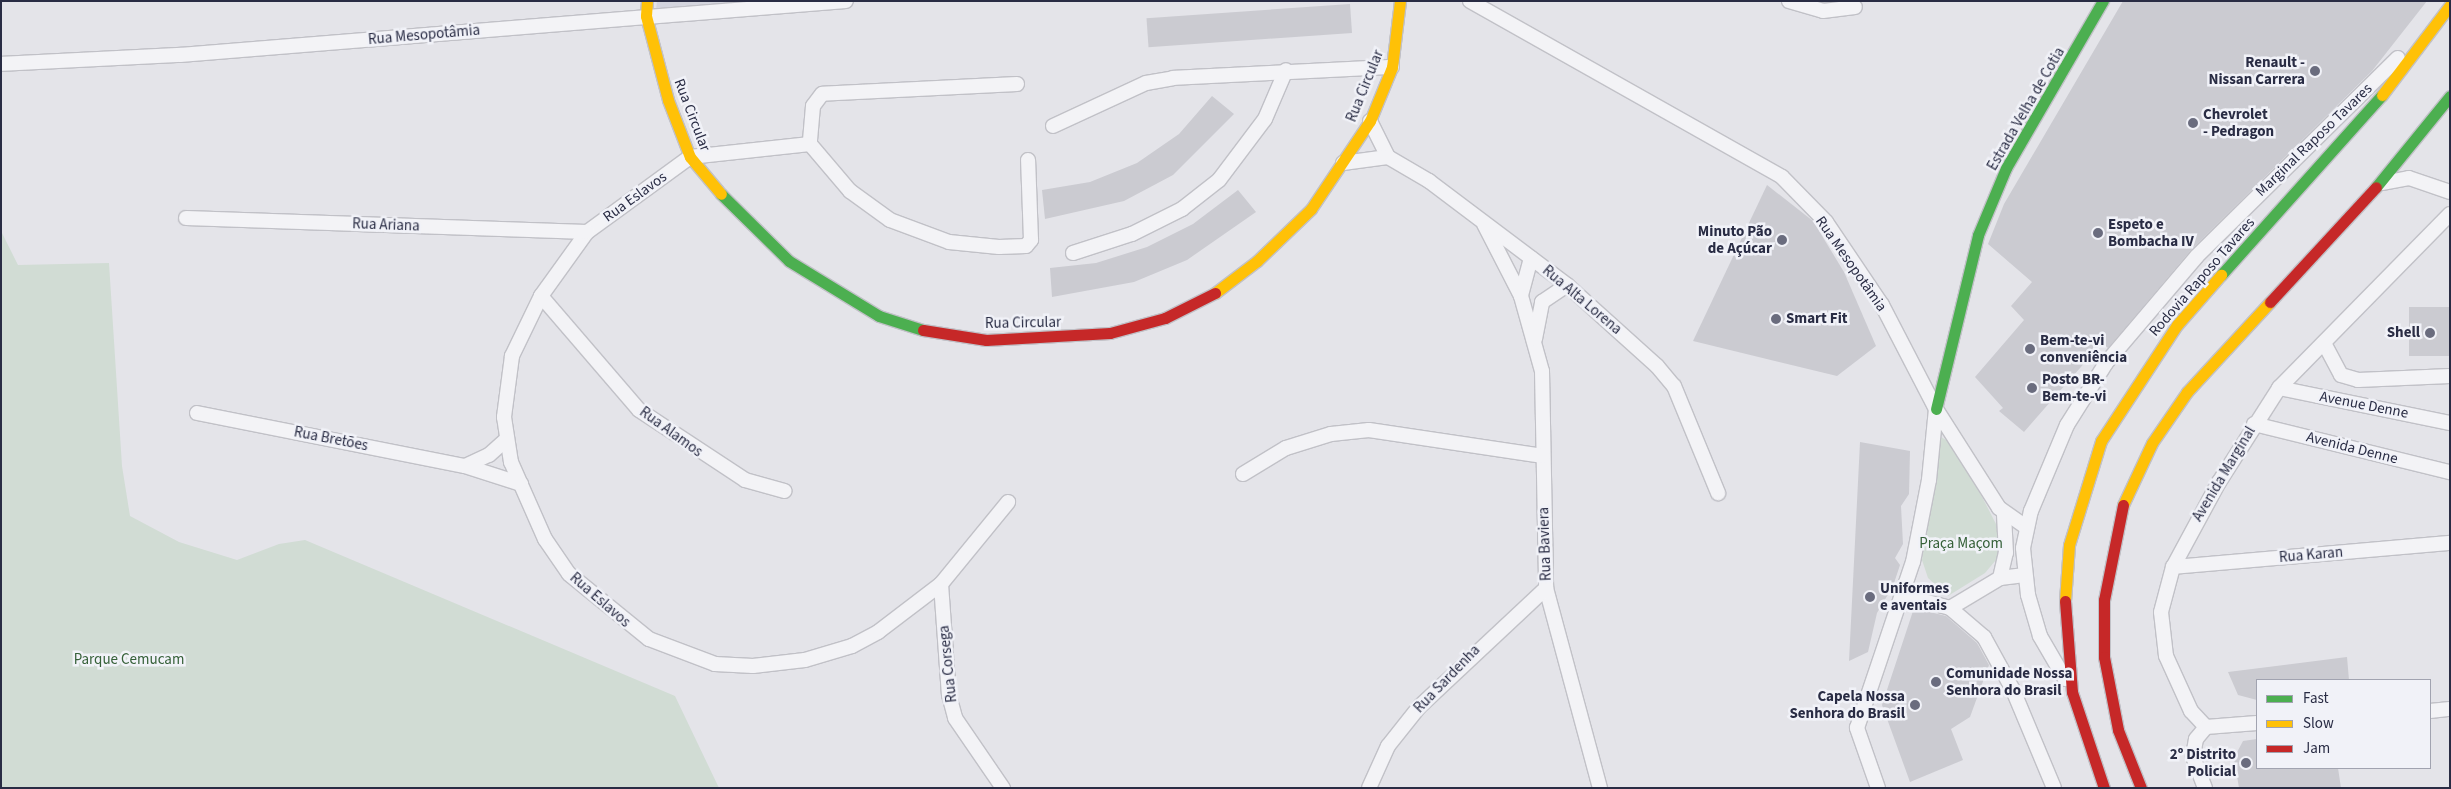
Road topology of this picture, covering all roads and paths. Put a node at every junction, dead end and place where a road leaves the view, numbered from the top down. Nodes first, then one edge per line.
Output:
1 (647, 1) edge
2 (846, 1) edge
3 (1400, 1) edge
4 (1470, 1) edge
5 (1789, 1) edge
6 (2103, 1) edge
7 (1855, 7) dead end
8 (2448, 8) edge
9 (646, 16) junction
10 (1, 64) edge
11 (1392, 67) junction
12 (1286, 70) junction
13 (1017, 84) dead end
14 (2450, 96) edge
15 (1370, 121) junction
16 (1053, 126) dead end
17 (810, 144) junction
18 (690, 157) junction
19 (1388, 157) junction
20 (1028, 160) dead end
21 (1344, 163) junction
22 (2377, 186) junction
23 (2450, 192) edge
24 (2450, 214) edge
25 (186, 218) dead end
26 (1483, 221) junction
27 (587, 232) junction
28 (1073, 253) dead end
29 (1531, 258) junction
30 (1567, 284) junction
31 (541, 296) junction
32 (1521, 296) junction
33 (1534, 342) junction
34 (2324, 343) junction
35 (2450, 376) edge
36 (2279, 388) junction
37 (1936, 409) junction
38 (197, 413) dead end
39 (2450, 423) edge
40 (2254, 424) junction
41 (507, 439) junction
42 (1543, 456) junction
43 (465, 466) junction
44 (2450, 472) edge
45 (1243, 474) dead end
46 (520, 484) junction
47 (785, 491) dead end
48 (1718, 493) dead end
49 (1008, 502) dead end
50 (2004, 515) junction
51 (2026, 527) junction
52 (2450, 544) edge
53 (2173, 567) junction
54 (2025, 575) junction
55 (2000, 578) junction
56 (941, 584) junction
57 (1546, 588) junction
58 (1904, 596) junction
59 (1950, 608) junction
60 (2072, 692) junction
61 (2450, 709) edge
62 (2431, 711) edge
63 (2256, 723) edge
64 (2206, 727) junction
65 (1003, 788) edge
66 (1368, 788) edge
67 (1600, 788) edge
68 (1878, 788) edge
69 (2054, 788) edge
70 (2104, 788) edge
71 (2141, 788) edge
72 (2205, 788) edge

1 - 9 main road, Rua Circular
2 - 9 street, Rua Mesopotâmia
3 - 11 main road, Rua Circular
4 - 37 street, Rua Mesopotâmia
5 - 7 street
6 - 37 main road, Estrada Velha de Cotia
8 - 51 street, Marginal Raposo Tavares
8 - 60 main road, Rodovia Raposo Tavares
9 - 10 street, Rua Mesopotâmia
9 - 18 main road, Rua Circular
11 - 12 street
11 - 15 main road, Rua Circular
12 - 16 street
12 - 28 street
13 - 17 street
14 - 22 main road
15 - 19 street, Rua Alta Lorena
15 - 21 main road, Rua Circular
17 - 18 street
17 - 20 street
18 - 21 main road, Rua Circular
18 - 27 street, Rua Eslavos
19 - 21 street
19 - 26 street, Rua Alta Lorena
22 - 23 street
22 - 71 main road
24 - 34 street, Avenida Marginal
25 - 27 street, Rua Ariana
26 - 29 street, Rua Alta Lorena
26 - 32 street, Rua Baviera
27 - 31 street, Rua Eslavos
29 - 30 street, Rua Alta Lorena
29 - 32 street
30 - 33 street
30 - 48 street, Rua Alta Lorena
31 - 41 street, Rua Eslavos
31 - 47 street, Rua Alamos
32 - 33 street, Rua Baviera
33 - 42 street, Rua Baviera
34 - 35 street
34 - 36 street, Avenida Marginal
36 - 39 street, Avenue Denne
36 - 40 street, Avenida Marginal
37 - 50 street, Rua Mesopotâmia
37 - 58 street
38 - 43 street, Rua Bretões
40 - 44 street, Avenida Denne
40 - 53 street, Avenida Marginal
41 - 43 street
41 - 46 street, Rua Eslavos
42 - 45 street
42 - 57 street, Rua Baviera
43 - 46 street, Rua Bretões
46 - 56 street, Rua Eslavos
49 - 56 street, Rua Eslavos
50 - 51 street, Rua Mesopotâmia
50 - 55 street
51 - 54 street, Marginal Raposo Tavares
52 - 53 street, Rua Karan
53 - 64 street, Avenida Marginal
54 - 55 street
54 - 60 street, Marginal Raposo Tavares
55 - 59 street
56 - 65 street, Rua Corsega
57 - 66 street, Rua Sardenha
57 - 67 street, Rua Baviera
58 - 59 street
58 - 68 street
59 - 69 street
60 - 70 main road, Rodovia Raposo Tavares
61 - 62 street
63 - 64 street
64 - 72 street

